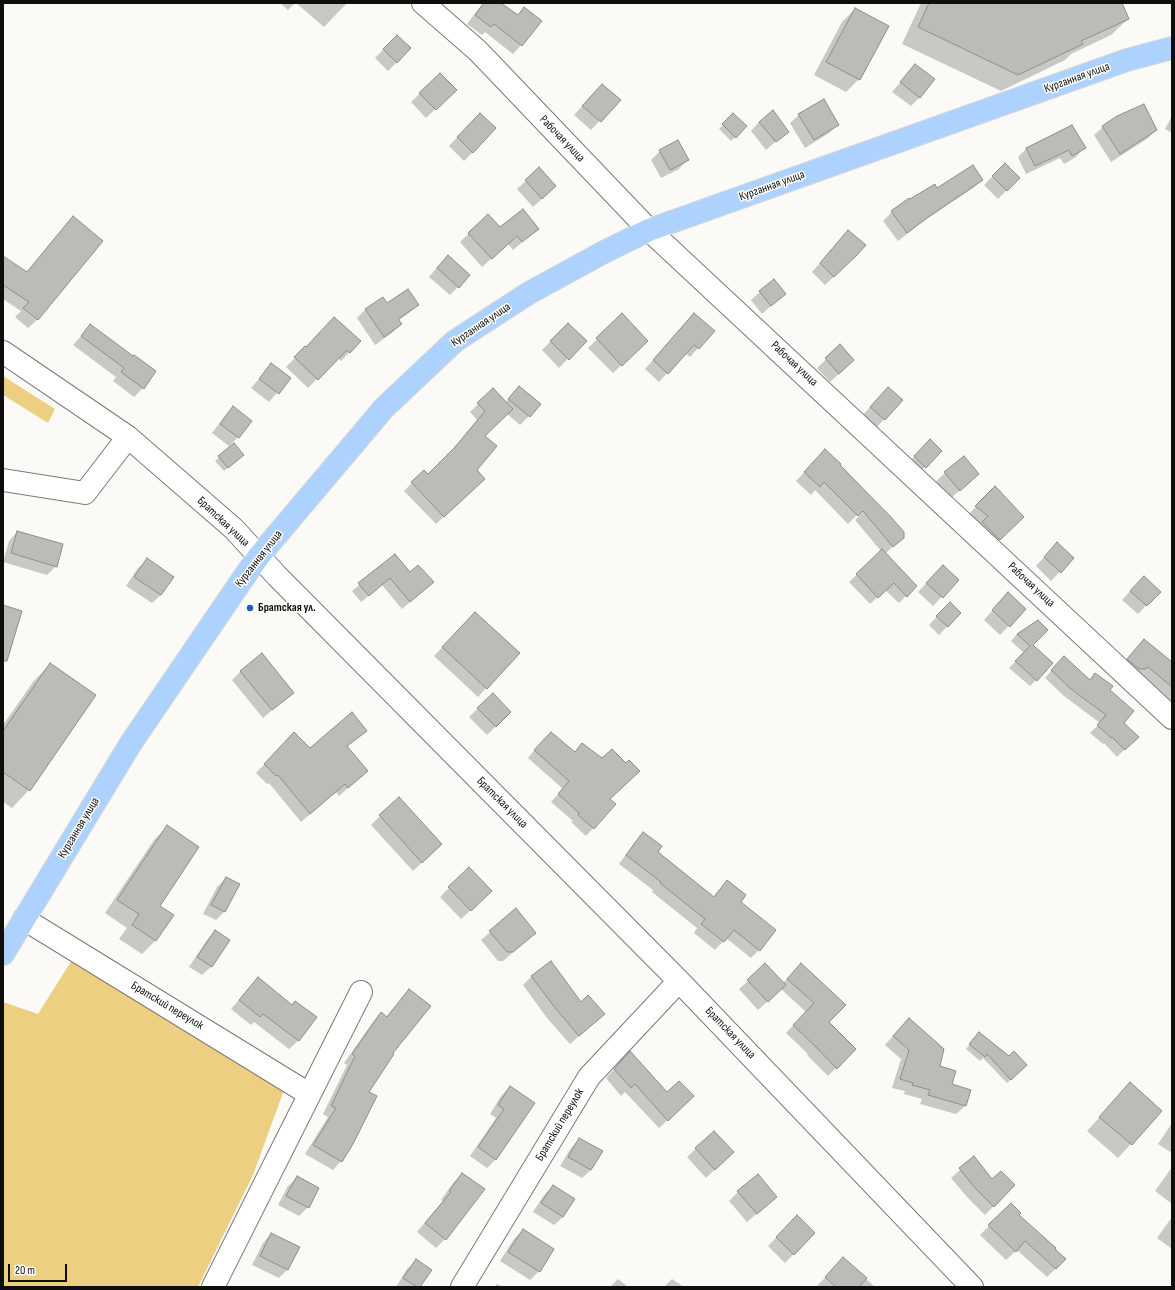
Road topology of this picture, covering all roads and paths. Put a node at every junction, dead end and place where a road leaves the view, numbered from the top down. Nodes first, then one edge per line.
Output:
1 (423, 3) edge
2 (1172, 48) edge
3 (649, 230) junction
4 (3, 352) edge
5 (128, 437) junction
6 (3, 480) edge
7 (259, 556) junction
8 (1172, 718) edge
9 (24, 919) junction
10 (3, 954) edge
11 (679, 981) junction
12 (361, 992) dead end
13 (309, 1094) junction
14 (213, 1287) edge
15 (462, 1287) edge
16 (972, 1287) edge

1 - 3 street, Рабочая улица
2 - 3 main road, Курганная улица
3 - 7 main road, Курганная улица
3 - 8 street, Рабочая улица
4 - 5 street, Братская улица
5 - 6 street
5 - 7 street, Братская улица
7 - 9 main road, Курганная улица
7 - 11 street, Братская улица
9 - 10 main road, Курганная улица
9 - 13 street, Братский переулок
11 - 15 street, Братский переулок
11 - 16 street, Братская улица
12 - 13 street
13 - 14 street

